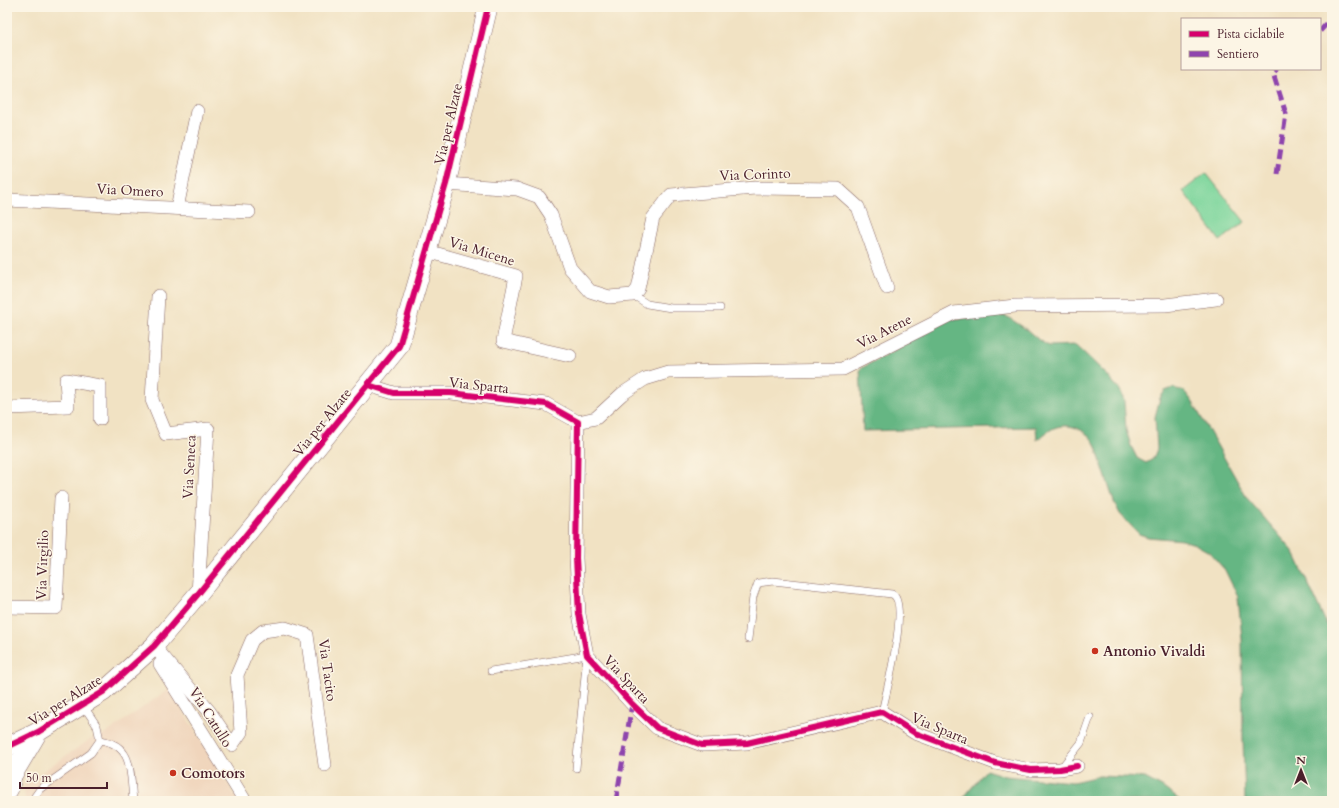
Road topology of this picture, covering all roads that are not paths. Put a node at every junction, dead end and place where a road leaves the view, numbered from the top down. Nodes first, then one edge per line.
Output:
1 (488, 7) edge
2 (197, 110) dead end
3 (446, 184) junction
4 (7, 200) edge
5 (177, 208) junction
6 (249, 212) dead end
7 (428, 251) junction
8 (887, 288) dead end
9 (633, 295) junction
10 (158, 296) dead end
11 (1216, 299) dead end
12 (720, 308) dead end
13 (570, 356) dead end
14 (368, 385) junction
15 (7, 408) edge
16 (100, 419) dead end
17 (578, 422) junction
18 (61, 498) dead end
19 (198, 594) junction
20 (7, 607) edge
21 (748, 640) dead end
22 (152, 648) junction
23 (587, 655) junction
24 (491, 671) dead end
25 (83, 705) junction
26 (882, 712) junction
27 (1090, 717) dead end
28 (38, 732) junction
29 (100, 740) junction
30 (7, 747) edge
31 (325, 765) dead end
32 (1077, 766) dead end
33 (576, 768) dead end
34 (1060, 770) junction
35 (9, 776) edge
36 (34, 801) edge
37 (133, 801) edge
38 (245, 801) edge

1 - 3 street, Via per Alzate
2 - 5 street, Via Omero
3 - 7 street, Via per Alzate
3 - 9 street
4 - 5 street, Via Omero
5 - 6 street
7 - 13 street, Via Micene
7 - 14 street, Via per Alzate
8 - 9 street, Via Corinto
9 - 12 lane
10 - 19 street, Via Seneca
11 - 17 street, Via Atene
14 - 17 street, Via Sparta
14 - 19 street, Via per Alzate
15 - 16 street
17 - 23 street, Via Sparta
18 - 20 street, Via Virgilio
19 - 22 street, Via per Alzate
21 - 26 lane
22 - 25 street, Via per Alzate
22 - 31 street, Via Tacito
22 - 38 street, Via Catullo
23 - 24 lane, Via Sparta
23 - 26 street, Via Sparta
23 - 33 lane, Via Sparta
25 - 28 street, Via per Alzate
25 - 29 lane
26 - 34 street, Via Sparta
27 - 34 lane
28 - 30 street, Via per Alzate
28 - 35 street, Via per Alzate
29 - 36 lane
29 - 37 lane
32 - 34 street, Via Sparta

